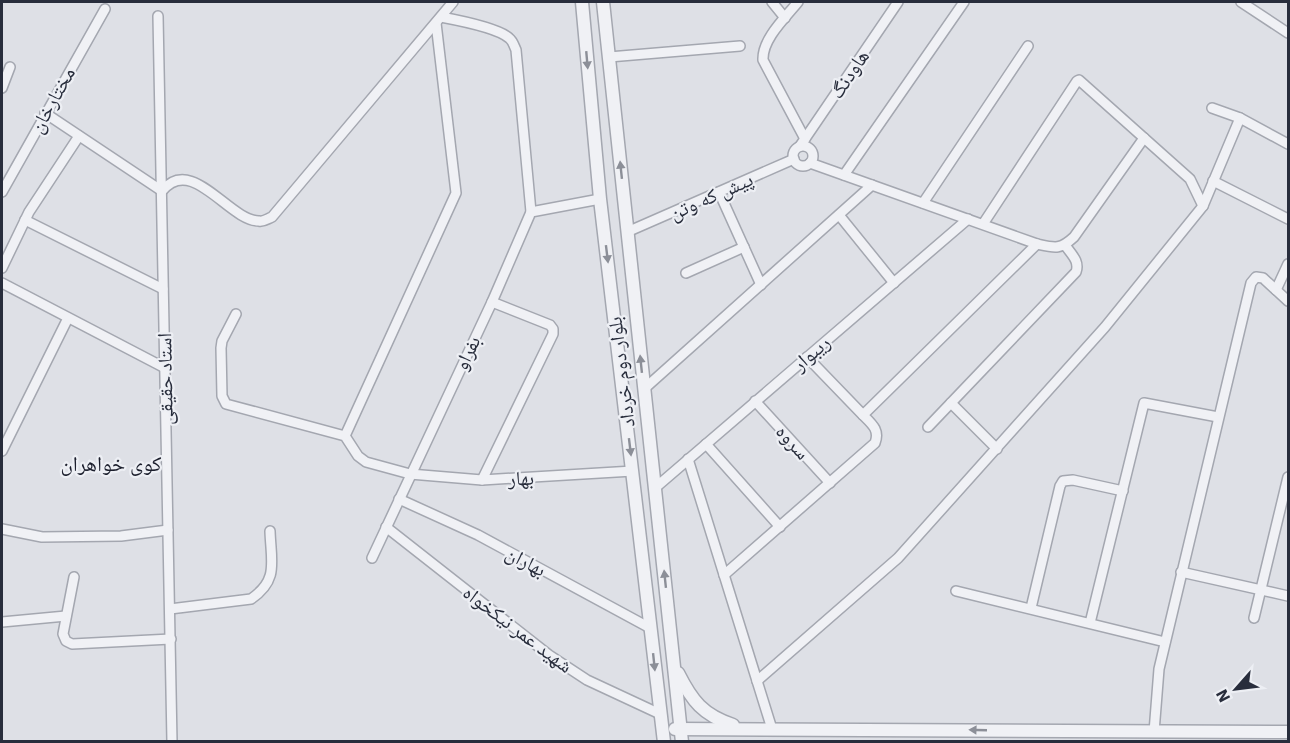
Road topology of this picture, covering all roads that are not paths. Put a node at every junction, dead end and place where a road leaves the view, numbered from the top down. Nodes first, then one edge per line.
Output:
1 (453, 2) edge
2 (582, 2) edge
3 (603, 2) edge
4 (772, 2) edge
5 (798, 2) edge
6 (898, 2) edge
7 (964, 2) edge
8 (1241, 2) edge
9 (105, 9) dead end
10 (158, 16) dead end
11 (785, 18) junction
12 (439, 20) junction
13 (1288, 33) edge
14 (740, 46) dead end
15 (1028, 46) dead end
16 (609, 57) junction
17 (10, 67) dead end
18 (2, 88) edge
19 (1212, 108) dead end
20 (45, 114) junction
21 (1240, 118) junction
22 (79, 136) junction
23 (1144, 138) junction
24 (803, 143) junction
25 (1288, 144) edge
26 (794, 159) junction
27 (810, 163) junction
28 (843, 175) junction
29 (1214, 181) junction
30 (872, 185) junction
31 (162, 191) junction
32 (2, 192) edge
33 (719, 192) junction
34 (600, 199) junction
35 (923, 203) junction
36 (1203, 206) junction
37 (531, 212) junction
38 (839, 215) junction
39 (968, 219) junction
40 (1288, 219) edge
41 (25, 220) junction
42 (983, 225) junction
43 (627, 232) junction
44 (1038, 243) junction
45 (1065, 245) junction
46 (744, 247) junction
47 (1288, 264) edge
48 (2, 268) edge
49 (686, 273) dead end
50 (2, 283) edge
51 (894, 283) junction
52 (761, 285) junction
53 (164, 289) junction
54 (1276, 290) junction
55 (1288, 301) edge
56 (492, 302) junction
57 (236, 314) dead end
58 (68, 318) junction
59 (807, 357) junction
60 (165, 369) junction
61 (644, 389) junction
62 (756, 401) junction
63 (951, 403) junction
64 (863, 415) junction
65 (1218, 417) junction
66 (928, 427) dead end
67 (345, 436) junction
68 (706, 444) junction
69 (996, 449) junction
70 (2, 451) edge
71 (688, 459) junction
72 (633, 471) junction
73 (410, 474) junction
74 (1288, 477) edge
75 (482, 480) junction
76 (830, 483) junction
77 (655, 488) junction
78 (1122, 491) junction
79 (399, 499) junction
80 (780, 526) junction
81 (386, 527) junction
82 (2, 529) edge
83 (168, 530) junction
84 (270, 531) dead end
85 (372, 558) dead end
86 (1181, 572) junction
87 (724, 575) junction
88 (74, 577) dead end
89 (1261, 588) junction
90 (956, 591) dead end
91 (1288, 596) edge
92 (1031, 608) junction
93 (170, 609) junction
94 (66, 616) junction
95 (1254, 618) dead end
96 (2, 622) edge
97 (1090, 623) junction
98 (650, 628) junction
99 (171, 639) junction
100 (1165, 642) junction
101 (674, 664) junction
102 (757, 681) junction
103 (660, 714) junction
104 (742, 729) junction
105 (772, 729) junction
106 (1154, 732) junction
107 (1288, 732) edge
108 (663, 735) edge
109 (681, 735) edge
110 (173, 740) edge

1 - 12 street
2 -> 34 street, بلوار دوم خرداد
3 - 16 street, بلوار دوم خرداد
4 - 11 street
5 - 11 street
6 - 24 street, هاودنگ
7 - 28 street
8 - 13 street
9 - 20 street, مختارخان
10 - 31 street, استاد حقیقی
11 - 24 street
12 - 31 street
12 - 37 street
12 - 67 street
14 - 16 street
15 - 35 street
43 -> 16 street, بلوار دوم خرداد
17 - 18 street
19 - 21 street
20 - 22 street
20 - 32 street, مختارخان
21 - 25 street
21 - 29 street
22 - 31 street
22 - 41 street
23 - 36 street
23 - 42 street
23 - 45 street
24 - 26 street
24 - 27 street
26 - 27 street
26 - 33 street, پیش که وتن
27 - 28 street
28 - 30 street
29 - 36 street
29 - 40 street
30 - 35 street
30 - 38 street
31 - 53 street, استاد حقیقی
33 - 43 street, پیش که وتن
33 - 46 street
34 - 37 street
34 -> 72 street, بلوار دوم خرداد
35 - 39 street
36 - 69 street
37 - 56 street, بفراو
38 - 51 street
38 - 52 street
39 - 42 street
39 - 51 street, ریبوار
41 - 48 street
41 - 53 street
42 - 44 street
61 -> 43 street, بلوار دوم خرداد
44 - 45 street
44 - 64 street
45 - 63 street
46 - 49 street
46 - 52 street
47 - 54 street
50 - 58 street
51 - 59 street, ریبوار
52 - 61 street
53 - 60 street, استاد حقیقی
54 - 55 street
54 - 65 street
56 - 73 street, بفراو
56 - 75 street
57 - 67 street
58 - 60 street
58 - 70 street
59 - 62 street, ریبوار
59 - 64 street
60 - 83 street, استاد حقیقی
61 - 77 street, بلوار دوم خرداد
62 - 68 street, ریبوار
62 - 76 street, سروه
63 - 66 street
63 - 69 street
64 - 76 street
65 - 78 street
65 - 86 street
67 - 73 street, بهار
68 - 71 street, ریبوار
68 - 80 street
69 - 102 street
71 - 77 street, ریبوار
71 - 87 street
72 - 75 street, بهار
72 - 98 street, بلوار دوم خرداد
73 - 75 street, بهار
73 - 79 street, بفراو
74 - 89 street
76 - 80 street
101 -> 77 street, بلوار دوم خرداد
78 - 92 street
78 - 97 street
79 - 81 street, بفراو
79 - 98 street, بهاران
80 - 87 street
81 - 85 street, بفراو
81 - 103 street, شهید عمر نیکخواه
82 - 83 street
83 - 93 street, استاد حقیقی
84 - 93 street
86 - 89 street
86 - 100 street
87 - 102 street
88 - 94 street
89 - 91 street
89 - 95 street
90 - 92 street
92 - 97 street
93 - 99 street, استاد حقیقی
94 - 96 street
94 - 99 street
97 - 100 street
98 -> 103 street, بلوار دوم خرداد
99 - 110 street, استاد حقیقی
100 - 106 street
101 - 104 street
101 - 109 street, بلوار دوم خرداد
102 - 105 street
103 - 108 street, بلوار دوم خرداد
104 - 105 street
104 - 109 street
106 -> 105 street
106 - 107 street
108 - 109 street

